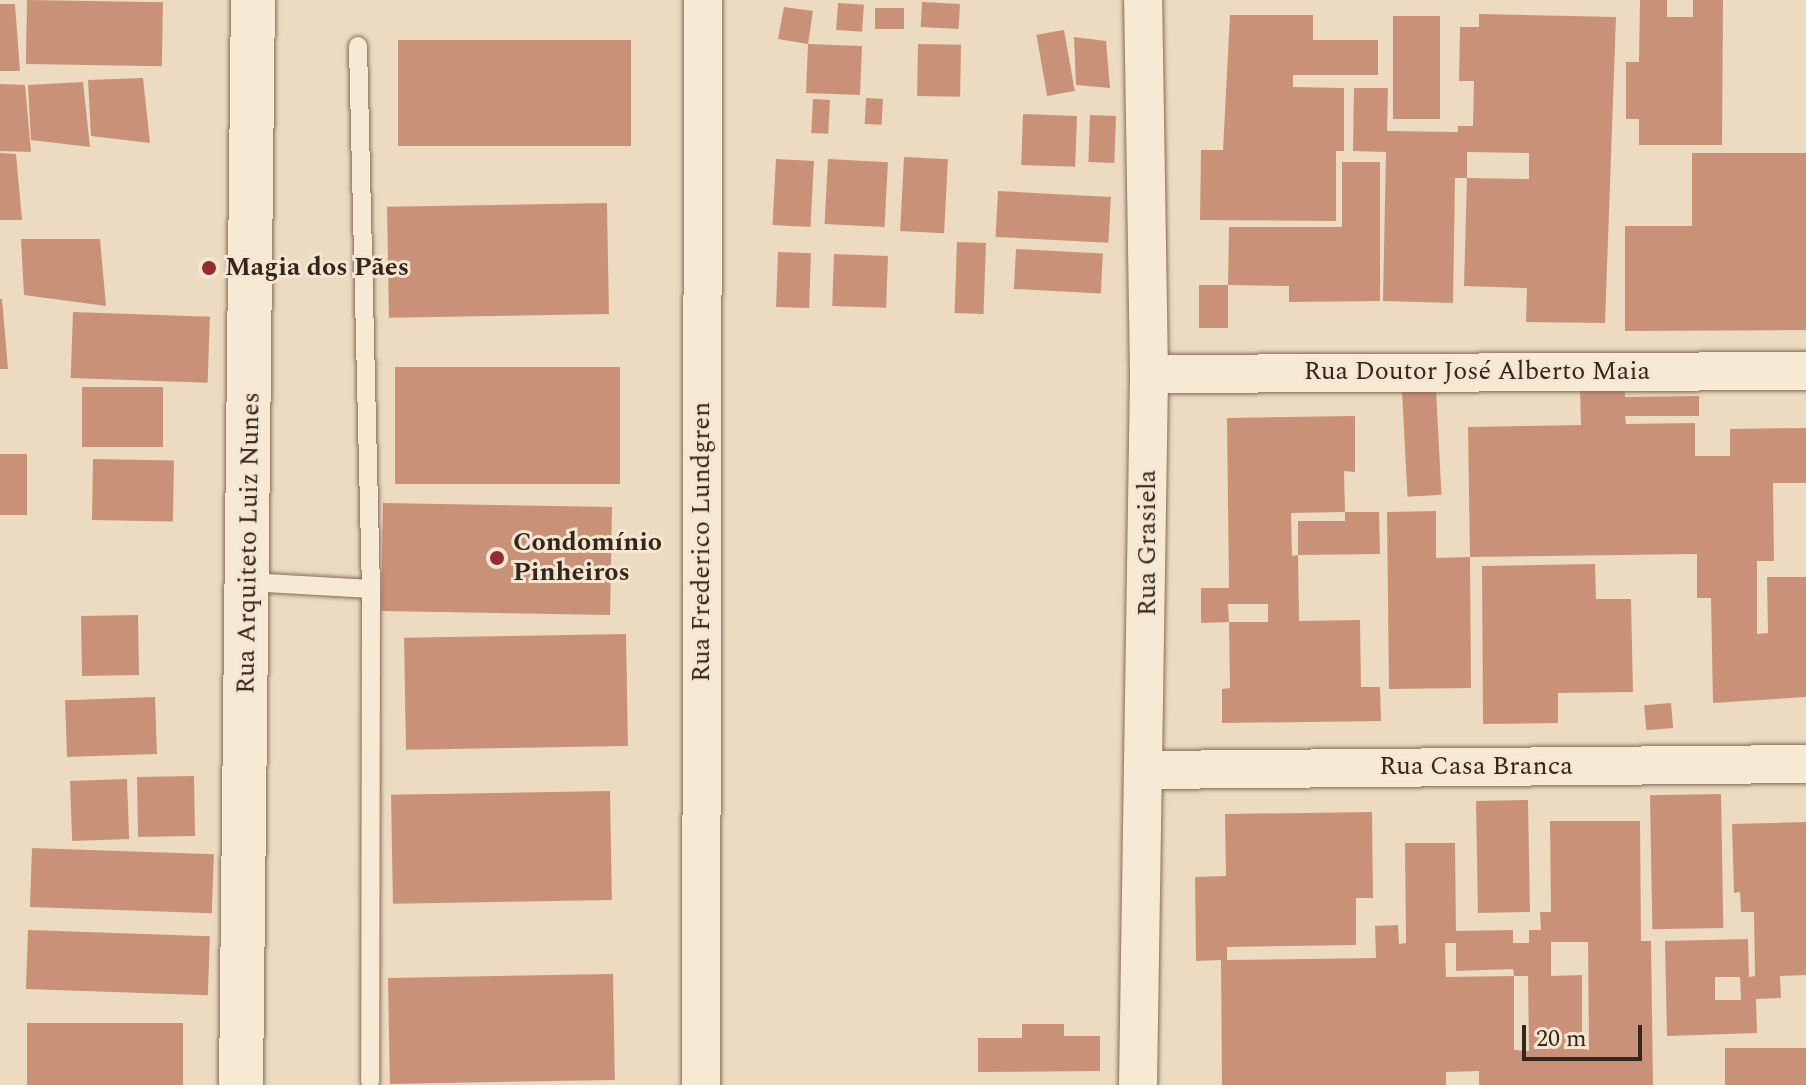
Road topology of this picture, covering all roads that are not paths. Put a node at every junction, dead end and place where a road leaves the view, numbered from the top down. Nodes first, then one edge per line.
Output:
1 (253, 0) edge
2 (703, 0) edge
3 (1143, 0) edge
4 (358, 46) dead end
5 (1806, 371) edge
6 (1149, 374) junction
7 (249, 582) junction
8 (371, 589) junction
9 (1806, 764) edge
10 (1146, 770) junction
11 (370, 1081) dead end
12 (241, 1085) edge
13 (701, 1085) edge
14 (1138, 1085) edge

1 - 7 main road, Rua Arquiteto Luiz Nunes
2 - 13 street, Rua Frederico Lundgren
3 - 6 street, Rua Grasiela
4 - 8 lane
5 - 6 street, Rua Doutor José Alberto Maia
6 - 10 street, Rua Grasiela
7 - 8 lane
7 - 12 main road, Rua Arquiteto Luiz Nunes
8 - 11 lane
9 - 10 street, Rua Casa Branca
10 - 14 street, Rua Grasiela

